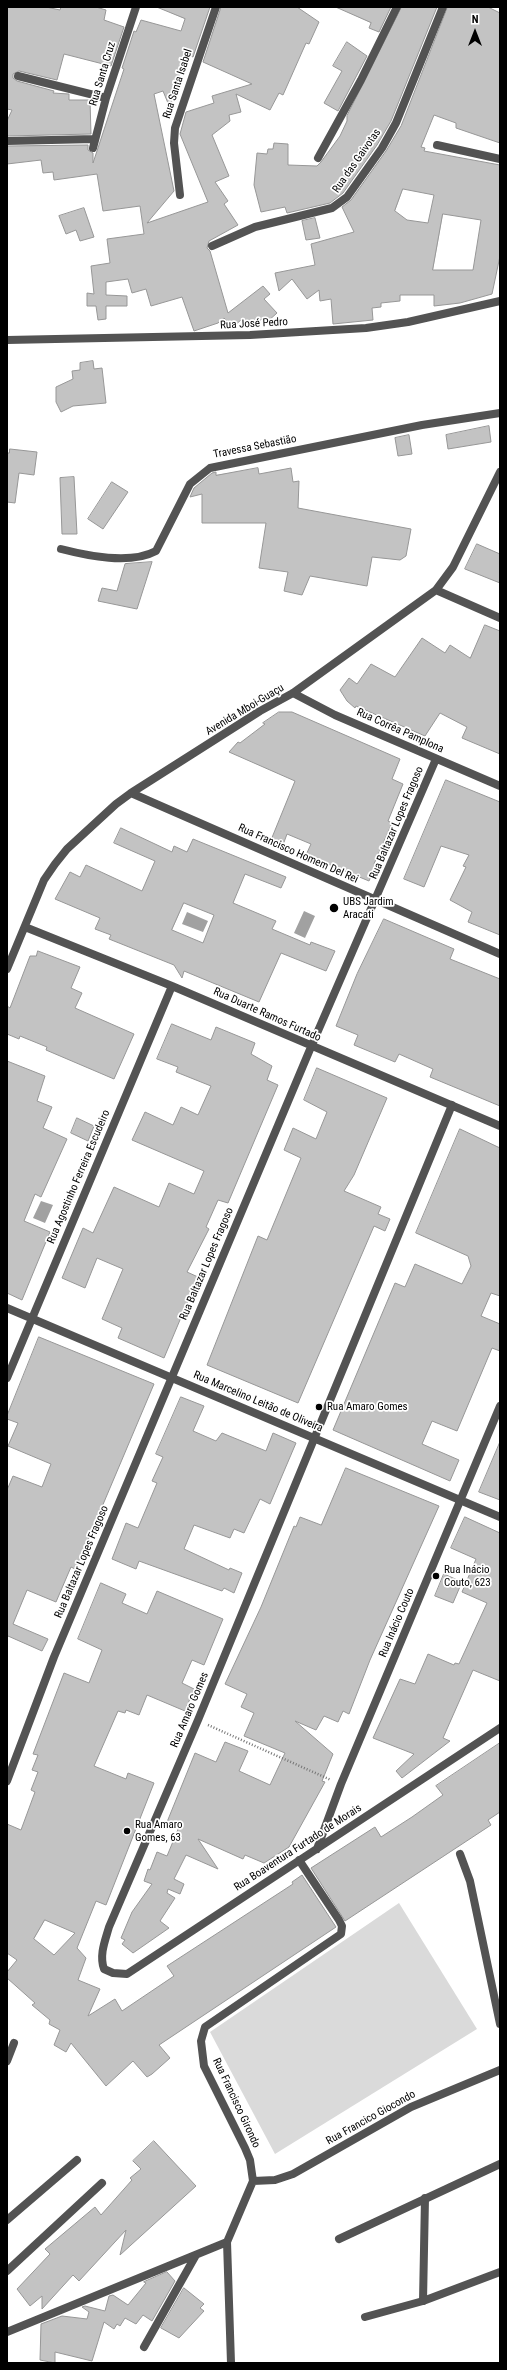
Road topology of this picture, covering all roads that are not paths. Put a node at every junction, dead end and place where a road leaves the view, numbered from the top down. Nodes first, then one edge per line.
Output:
1 (136, 7) edge
2 (216, 7) edge
3 (397, 7) edge
4 (443, 7) edge
5 (18, 76) dead end
6 (106, 98) junction
7 (95, 139) junction
8 (7, 141) edge
9 (437, 145) dead end
10 (93, 148) dead end
11 (318, 158) dead end
12 (500, 159) edge
13 (180, 195) dead end
14 (212, 246) dead end
15 (500, 301) edge
16 (7, 340) edge
17 (500, 413) edge
18 (500, 472) edge
19 (61, 549) dead end
20 (436, 590) junction
21 (500, 618) edge
22 (293, 693) junction
23 (436, 759) junction
24 (500, 786) edge
25 (131, 793) junction
26 (376, 901) junction
27 (25, 927) junction
28 (500, 954) edge
29 (7, 969) edge
30 (172, 986) junction
31 (311, 1047) junction
32 (452, 1105) junction
33 (500, 1126) edge
34 (7, 1308) edge
35 (32, 1319) junction
36 (7, 1378) edge
37 (171, 1378) junction
38 (500, 1406) edge
39 (313, 1438) junction
40 (461, 1501) junction
41 (500, 1517) edge
42 (500, 1728) edge
43 (7, 1780) edge
44 (316, 1849) junction
45 (460, 1854) dead end
46 (299, 1860) junction
47 (104, 1969) joint
48 (500, 2024) edge
49 (14, 2043) dead end
50 (7, 2061) edge
51 (500, 2070) edge
52 (77, 2160) dead end
53 (500, 2164) edge
54 (253, 2182) junction
55 (102, 2183) dead end
56 (425, 2198) junction
57 (7, 2220) edge
58 (339, 2239) dead end
59 (227, 2242) junction
60 (196, 2255) junction
61 (7, 2271) edge
62 (500, 2272) edge
63 (423, 2301) junction
64 (365, 2317) dead end
65 (7, 2332) edge
66 (144, 2347) dead end
67 (231, 2363) edge

1 - 6 street, Rua Santa Cruz
2 - 13 street, Rua Santa Isabel
3 - 11 street
4 - 14 street, Rua das Gaivotas
5 - 6 street
6 - 7 street, Rua Santa Cruz
7 - 8 street
7 - 10 street, Rua Santa Cruz
9 - 12 street
15 - 16 street, Rua José Pedro
17 - 19 street, Travessa Sebastião
18 - 20 street, Avenida Mboi-Guaçu
20 - 21 street
20 - 22 street, Avenida Mboi-Guaçu
22 - 23 street, Rua Corrêa Pamplona
22 - 25 street, Avenida Mboi-Guaçu
23 - 24 street, Rua Corrêa Pamplona
23 - 26 street, Rua Baltazar Lopes Fragoso
25 - 26 street, Rua Francisco Homem Del Rei
25 - 27 street, Avenida Mboi-Guaçu
26 - 28 street, Rua Francisco Homem Del Rei
26 - 31 street, Rua Baltazar Lopes Fragoso
27 - 29 street, Avenida Mboi-Guaçu
27 - 30 street, Rua Duarte Ramos Furtado
30 - 31 street, Rua Duarte Ramos Furtado
30 - 35 street, Rua Agostinho Ferreira Escudeiro
31 - 32 street, Rua Duarte Ramos Furtado
31 - 37 street, Rua Baltazar Lopes Fragoso
32 - 33 street, Rua Duarte Ramos Furtado
32 - 39 street, Rua Amaro Gomes
34 - 35 street, Rua Marcelino Leitão de Oliveira
35 - 36 street, Rua Agostinho Ferreira Escudeiro
35 - 37 street, Rua Marcelino Leitão de Oliveira
37 - 39 street, Rua Marcelino Leitão de Oliveira
37 - 43 street, Rua Baltazar Lopes Fragoso
38 - 40 street, Rua Inácio Couto
39 - 40 street, Rua Marcelino Leitão de Oliveira
39 - 47 street, Rua Amaro Gomes
40 - 41 street, Rua Marcelino Leitão de Oliveira
40 - 44 street, Rua Inácio Couto
42 - 44 street, Rua Boaventura Furtado de Morais
44 - 46 street, Rua Boaventura Furtado de Morais
45 - 48 street
46 - 47 street, Rua Boaventura Furtado de Morais
46 - 54 street, Rua Francisco Girondo
49 - 50 street
51 - 54 street, Rua Francico Giocondo
52 - 57 street
53 - 56 street
54 - 59 street
55 - 61 street
56 - 58 street
56 - 63 street
59 - 60 street
59 - 67 street
60 - 65 street
60 - 66 street
62 - 63 street
63 - 64 street

